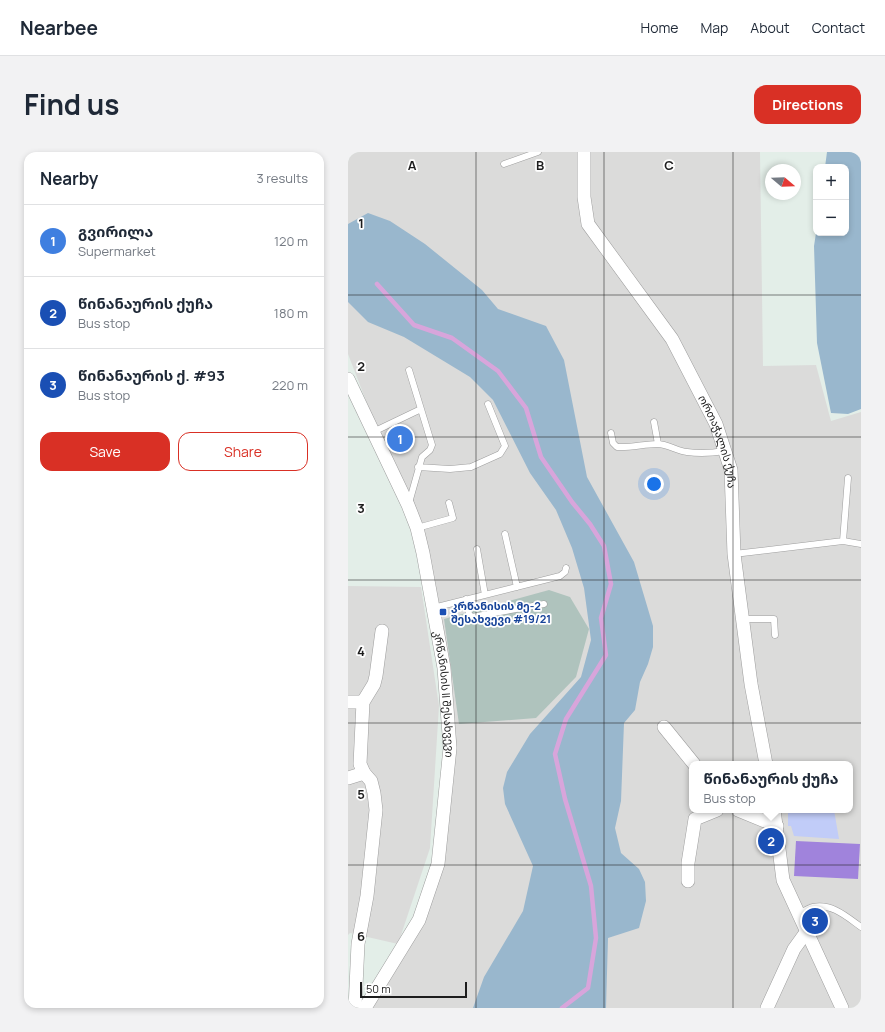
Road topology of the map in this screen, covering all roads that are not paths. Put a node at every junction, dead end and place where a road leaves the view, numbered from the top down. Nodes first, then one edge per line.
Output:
1 (538, 152) edge
2 (584, 152) edge
3 (504, 164) dead end
4 (409, 370) dead end
5 (348, 379) edge
6 (488, 404) dead end
7 (421, 409) junction
8 (654, 422) dead end
9 (373, 432) junction
10 (611, 433) dead end
11 (658, 444) junction
12 (725, 451) junction
13 (418, 467) junction
14 (848, 478) dead end
15 (449, 503) dead end
16 (408, 505) junction
17 (417, 528) junction
18 (505, 534) dead end
19 (843, 541) junction
20 (861, 544) edge
21 (477, 549) dead end
22 (734, 554) junction
23 (566, 568) dead end
24 (517, 587) junction
25 (485, 595) junction
26 (466, 599) junction
27 (544, 604) dead end
28 (433, 608) junction
29 (743, 619) junction
30 (382, 631) dead end
31 (775, 635) dead end
32 (348, 702) edge
33 (363, 702) junction
34 (664, 727) dead end
35 (692, 761) edge
36 (765, 761) edge
37 (364, 773) junction
38 (348, 778) edge
39 (710, 813) edge
40 (745, 813) edge
41 (775, 813) edge
42 (777, 826) junction
43 (688, 881) dead end
44 (798, 914) junction
45 (861, 927) edge
46 (808, 931) junction
47 (354, 1008) edge
48 (365, 1008) edge
49 (767, 1008) edge
50 (842, 1008) edge

1 - 3 lane
2 - 12 street, ორთაჭალის ქუჩა
4 - 7 lane
5 - 9 street, კრწანისის II შესახვევი
6 - 13 lane
7 - 9 lane
7 - 13 lane
8 - 11 lane
9 - 16 street, კრწანისის II შესახვევი
10 - 11 lane
11 - 12 lane
12 - 22 street, ორთაჭალის ქუჩა
13 - 16 lane
14 - 19 lane
15 - 17 lane
16 - 17 street, კრწანისის II შესახვევი
17 - 28 street, კრწანისის II შესახვევი
18 - 24 lane
19 - 20 lane
19 - 22 lane
21 - 25 lane
22 - 29 street, ორთაჭალის ქუჩა
23 - 24 lane
24 - 25 lane
25 - 26 lane
26 - 27 lane
26 - 28 lane
28 - 48 street, კრწანისის II შესახვევი
29 - 31 lane
29 - 36 street, ორთაჭალის ქუჩა
30 - 33 street
32 - 33 street
33 - 37 street
34 - 35 street
37 - 38 street
37 - 47 street
39 - 43 street
40 - 42 street
41 - 42 street
42 - 44 street
44 - 45 lane
44 - 46 street
46 - 49 street
46 - 50 street

